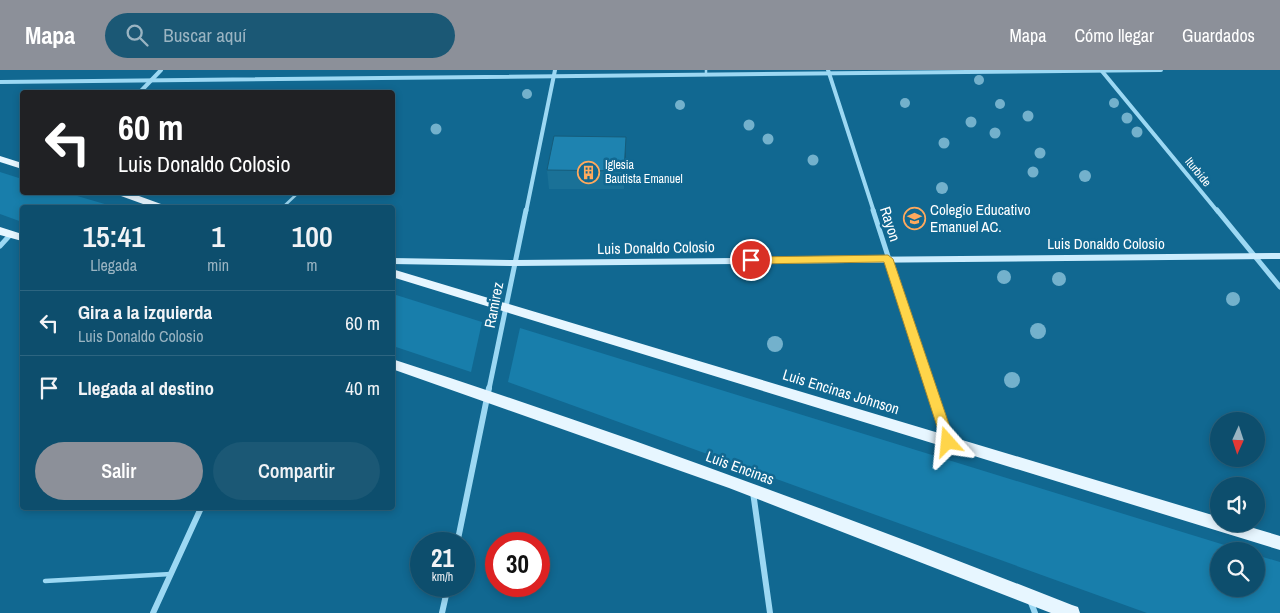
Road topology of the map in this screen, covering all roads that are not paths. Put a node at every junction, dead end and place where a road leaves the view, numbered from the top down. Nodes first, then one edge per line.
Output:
1 (161, 70) edge
2 (706, 70) edge
3 (1101, 70) edge
4 (1161, 70) edge
5 (828, 72) edge
6 (554, 73) edge
7 (706, 75) junction
8 (152, 79) junction
9 (0, 82) edge
10 (142, 90) edge
11 (0, 159) edge
12 (20, 165) edge
13 (125, 195) edge
14 (296, 195) edge
15 (157, 205) edge
16 (285, 205) edge
17 (5, 232) edge
18 (20, 237) edge
19 (0, 246) edge
20 (1254, 256) junction
21 (1280, 256) edge
22 (888, 259) junction
23 (395, 261) edge
24 (515, 263) junction
25 (395, 274) edge
26 (1280, 287) edge
27 (506, 306) junction
28 (395, 365) edge
29 (488, 396) junction
30 (948, 442) junction
31 (753, 491) junction
32 (200, 510) edge
33 (460, 532) edge
34 (1280, 543) edge
35 (171, 574) junction
36 (44, 581) dead end
37 (1028, 595) junction
38 (446, 597) edge
39 (153, 613) edge
40 (442, 613) edge
41 (770, 613) edge
42 (1035, 613) edge
43 (1072, 613) edge

1 - 8 street
2 - 7 lane
3 - 4 street
3 - 5 street
3 - 20 street, Iturbide
5 - 7 street
5 - 22 street, Rayon
6 - 7 street
6 - 8 street
6 - 24 street, Ramirez
8 - 9 street
8 - 10 street
11 - 12 main road
13 - 15 main road
14 - 16 lane
17 - 18 main road
17 - 19 street
20 - 21 main road, Luis Donaldo Colosio
20 - 22 main road, Luis Donaldo Colosio
20 - 26 street, Iturbide
22 - 24 main road, Luis Donaldo Colosio
22 - 30 street, Rayon
23 - 24 main road, Luis Donaldo Colosio
24 - 27 street, Ramirez
25 - 27 main road, Luis Encinas Johnson
27 - 29 street, Ramirez
27 - 30 main road, Luis Encinas Johnson
28 - 29 main road, Luis Encinas
29 - 31 main road, Luis Encinas
29 - 33 street, Ramirez
30 - 34 main road, Luis Encinas Johnson
31 - 37 main road, Luis Encinas
31 - 41 street
32 - 35 street
35 - 36 lane
35 - 39 street
37 - 42 street
37 - 43 main road, Luis Encinas
38 - 40 street

